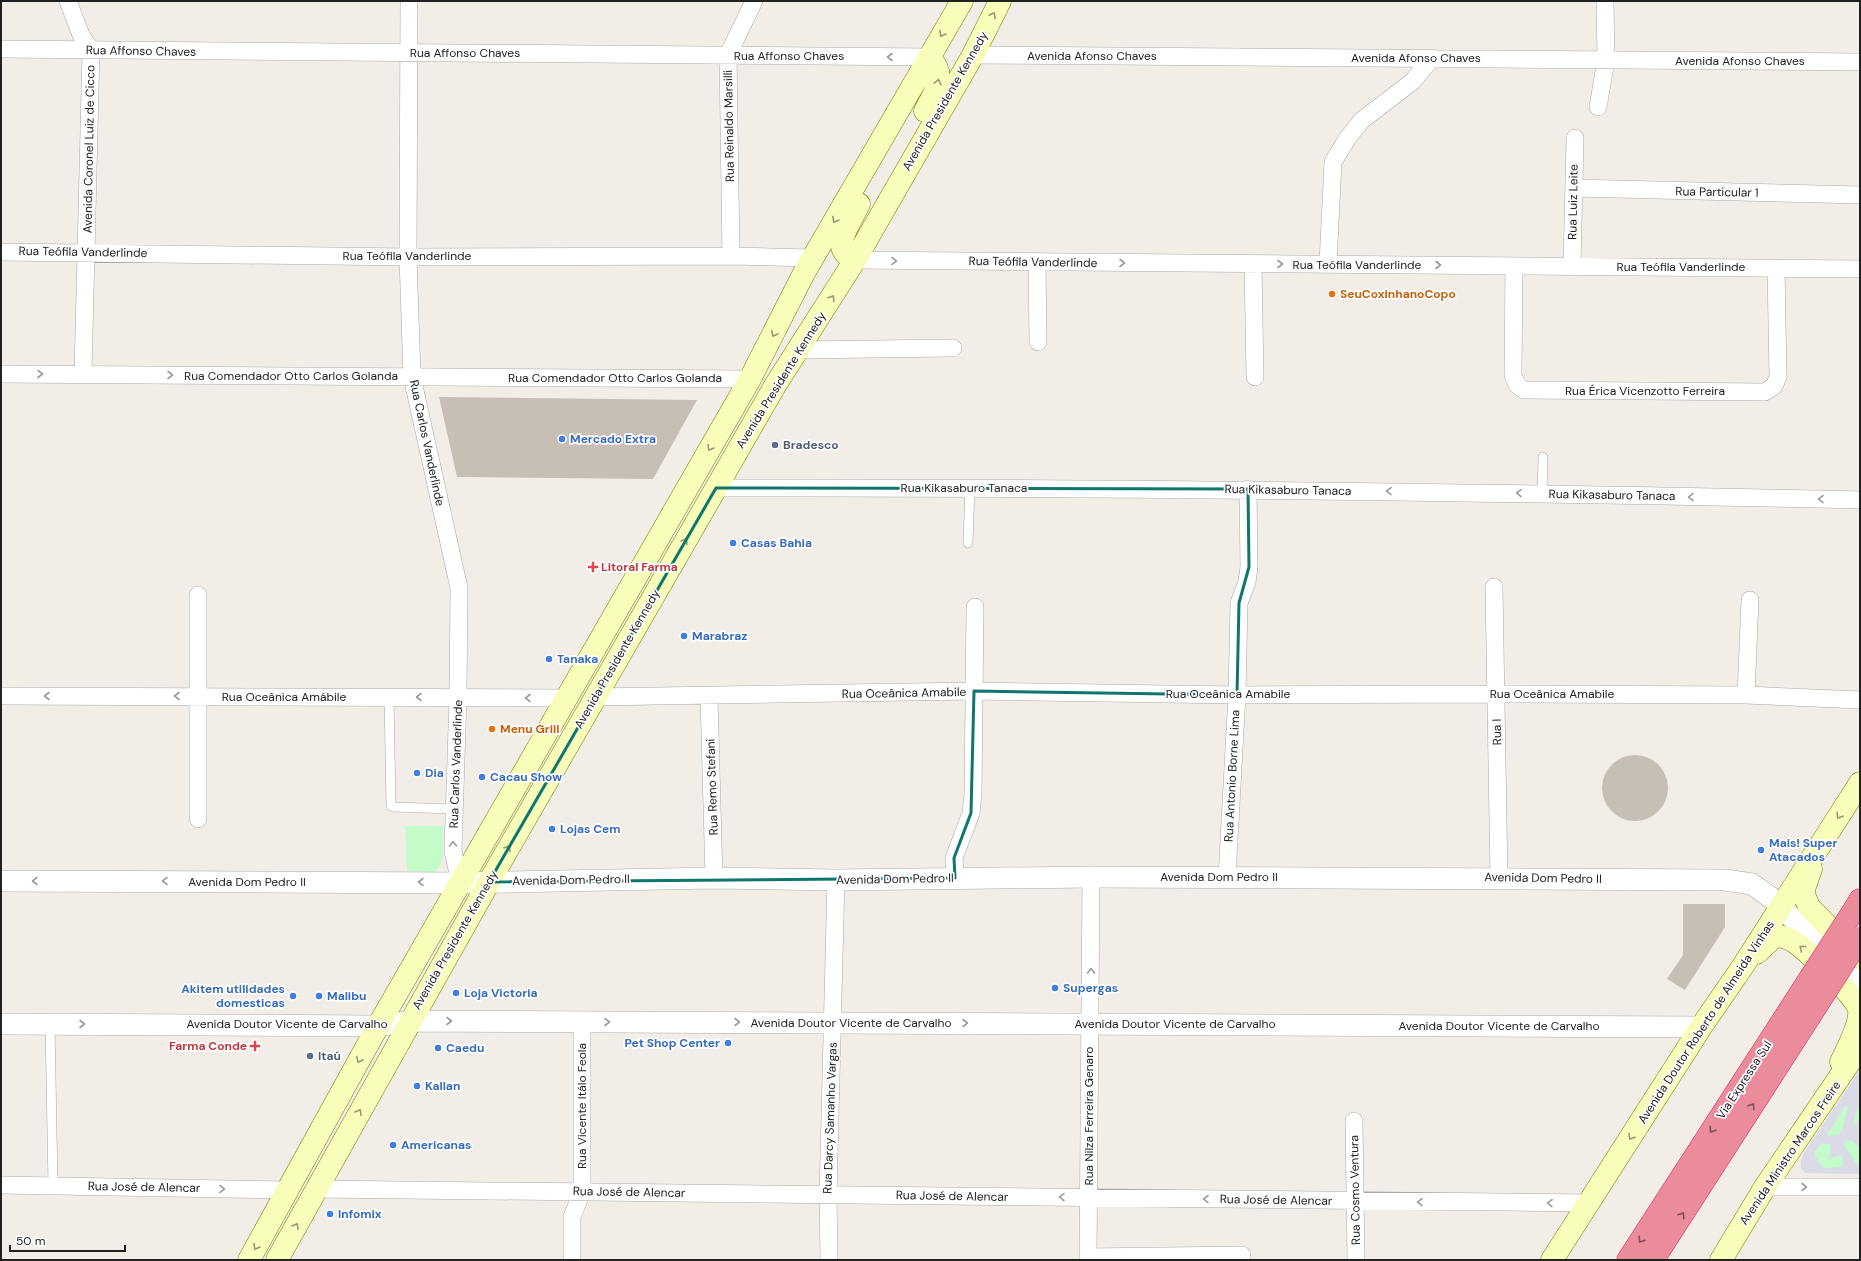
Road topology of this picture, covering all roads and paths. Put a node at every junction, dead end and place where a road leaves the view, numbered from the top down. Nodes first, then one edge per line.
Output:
1 (68, 1) edge
2 (409, 1) edge
3 (754, 1) edge
4 (962, 1) edge
5 (1000, 1) edge
6 (1605, 1) edge
7 (1, 49) edge
8 (91, 50) junction
9 (408, 53) junction
10 (728, 55) junction
11 (973, 55) junction
12 (929, 57) junction
13 (1432, 58) junction
14 (1606, 60) junction
15 (1860, 62) edge
16 (1598, 106) dead end
17 (1575, 138) dead end
18 (870, 159) junction
19 (898, 183) junction
20 (1574, 188) junction
21 (1860, 195) edge
22 (1, 252) edge
23 (86, 252) junction
24 (731, 256) junction
25 (408, 257) junction
26 (812, 258) junction
27 (855, 260) junction
28 (1037, 262) junction
29 (1253, 264) junction
30 (1328, 264) junction
31 (1514, 266) junction
32 (1572, 266) junction
33 (1776, 268) junction
34 (1860, 269) edge
35 (1038, 342) dead end
36 (953, 348) dead end
37 (798, 350) junction
38 (1, 374) edge
39 (83, 374) junction
40 (412, 377) junction
41 (1255, 377) dead end
42 (750, 379) junction
43 (1543, 457) dead end
44 (970, 487) junction
45 (716, 488) junction
46 (1248, 489) junction
47 (1542, 494) junction
48 (1860, 500) edge
49 (968, 542) dead end
50 (1494, 587) dead end
51 (198, 595) dead end
52 (1750, 600) dead end
53 (975, 607) dead end
54 (974, 691) junction
55 (1496, 694) junction
56 (1236, 695) junction
57 (1, 696) edge
58 (198, 696) junction
59 (709, 696) junction
60 (1746, 696) junction
61 (389, 697) junction
62 (595, 697) junction
63 (458, 698) junction
64 (567, 698) junction
65 (1860, 700) edge
66 (1860, 784) edge
67 (453, 809) junction
68 (198, 819) dead end
69 (1817, 850) junction
70 (1091, 877) junction
71 (1227, 877) junction
72 (714, 878) junction
73 (955, 878) junction
74 (1499, 878) junction
75 (836, 880) junction
76 (1, 881) edge
77 (489, 882) junction
78 (460, 883) junction
79 (1781, 905) junction
80 (1856, 906) edge
81 (1860, 938) edge
82 (1860, 959) edge
83 (1743, 966) junction
84 (1860, 983) edge
85 (1802, 1010) junction
86 (410, 1021) junction
87 (582, 1022) junction
88 (833, 1023) junction
89 (1, 1024) edge
90 (50, 1024) junction
91 (1090, 1024) junction
92 (378, 1026) junction
93 (1701, 1027) junction
94 (1860, 1047) edge
95 (1827, 1098) junction
96 (1354, 1121) dead end
97 (1, 1185) edge
98 (53, 1185) junction
99 (1765, 1187) junction
100 (1860, 1187) edge
101 (316, 1189) junction
102 (288, 1190) junction
103 (582, 1192) junction
104 (828, 1195) junction
105 (1089, 1198) junction
106 (1356, 1201) junction
107 (1589, 1203) junction
108 (1242, 1255) dead end
109 (1088, 1258) edge
110 (249, 1260) edge
111 (277, 1260) edge
112 (572, 1260) edge
113 (829, 1260) edge
114 (1356, 1260) edge
115 (1552, 1260) edge
116 (1628, 1260) edge
117 (1653, 1260) edge
118 (1721, 1260) edge

1 - 8 street, Avenida Coronel Luiz de Cicco
2 - 9 street, Rua Carlos Vanderlinde
3 - 10 street, Rua Reinaldo Marsilli
4 -> 12 main road, Avenida Presidente Kennedy
11 -> 5 main road, Avenida Presidente Kennedy
6 - 14 street
7 - 8 street, Rua Affonso Chaves
8 - 9 street, Rua Affonso Chaves
8 - 23 street, Avenida Coronel Luiz de Cicco
9 - 10 street, Rua Affonso Chaves
9 - 25 street, Rua Carlos Vanderlinde
12 -> 10 street, Rua Affonso Chaves
10 - 24 street, Rua Reinaldo Marsilli
11 - 13 street, Avenida Afonso Chaves
11 - 19 main road, Avenida Presidente Kennedy
12 - 18 main road, Avenida Presidente Kennedy
19 -> 12 main road
13 - 14 street, Avenida Afonso Chaves
13 - 30 street
14 - 15 street, Avenida Afonso Chaves
14 - 16 street
17 - 20 street, Rua Luiz Leite
18 -> 26 main road, Avenida Presidente Kennedy
18 - 27 main road
19 - 27 main road, Avenida Presidente Kennedy
20 - 21 street, Rua Particular 1
20 - 32 street, Rua Luiz Leite
22 - 23 street, Rua Teófila Vanderlinde
23 - 25 street, Rua Teófila Vanderlinde
23 - 39 street, Avenida Coronel Luiz de Cicco
24 - 25 street, Rua Teófila Vanderlinde
24 - 26 street, Rua Teófila Vanderlinde
25 - 40 street, Rua Carlos Vanderlinde
26 -> 42 main road, Avenida Presidente Kennedy
27 -> 28 street, Rua Teófila Vanderlinde
37 -> 27 main road, Avenida Presidente Kennedy
28 -> 29 street, Rua Teófila Vanderlinde
28 - 35 street
29 -> 30 street, Rua Teófila Vanderlinde
29 - 41 street
30 -> 31 street, Rua Teófila Vanderlinde
31 - 32 street, Rua Teófila Vanderlinde
31 - 33 street, Rua Érica Vicenzotto Ferreira
32 - 33 street, Rua Teófila Vanderlinde
33 - 34 street, Rua Teófila Vanderlinde
36 - 37 street
37 - 45 main road, Avenida Presidente Kennedy
38 -> 39 street, Rua Comendador Otto Carlos Golanda
39 -> 40 street, Rua Comendador Otto Carlos Golanda
40 - 42 street, Rua Comendador Otto Carlos Golanda
40 - 63 street, Rua Carlos Vanderlinde
42 -> 64 main road, Avenida Presidente Kennedy
43 - 47 lane
44 - 45 street, Rua Kikasaburo Tanaca
44 - 46 street, Rua Kikasaburo Tanaca
44 - 49 lane
62 -> 45 main road, Avenida Presidente Kennedy
47 -> 46 street, Rua Kikasaburo Tanaca
46 - 56 street, Rua Antonio Borne Lima
48 -> 47 street, Rua Kikasaburo Tanaca
50 - 55 street, Rua I
51 - 58 street
52 - 60 street
53 - 54 street
54 - 56 street, Rua Oceânica Amabile
54 - 59 street, Rua Oceânica Amabile
54 - 73 street
55 - 56 street, Rua Oceânica Amabile
55 - 60 street, Rua Oceânica Amabile
55 - 74 street, Rua I
56 - 71 street, Rua Antonio Borne Lima
58 -> 57 street, Rua Oceânica Amábile
58 - 61 street, Rua Oceânica Amábile
58 - 68 street
59 - 62 street, Rua Oceânica Amabile
59 - 72 street, Rua Remo Stefani
60 - 65 street, Rua Oceânica Amabile
63 -> 61 street, Rua Oceânica Amábile
61 - 67 lane
77 -> 62 main road, Avenida Presidente Kennedy
64 -> 63 street, Rua Oceânica Amábile
63 - 67 street, Rua Carlos Vanderlinde
64 - 78 main road, Avenida Presidente Kennedy
66 -> 69 main road, Avenida Doutor Roberto de Almeida Vinhas
78 -> 67 street, Rua Carlos Vanderlinde
69 - 79 main road, Avenida Doutor Roberto de Almeida Vinhas
69 - 82 main road
70 - 71 street, Avenida Dom Pedro II
70 - 73 street, Avenida Dom Pedro II
91 -> 70 street, Rua Nilza Ferreira Genaro
71 - 74 street, Avenida Dom Pedro II
72 - 75 street, Avenida Dom Pedro II
72 - 77 street, Avenida Dom Pedro II
73 - 75 street, Avenida Dom Pedro II
74 - 79 street, Avenida Dom Pedro II
75 - 88 street, Rua Darcy Samanho Vargas
78 -> 76 street, Avenida Dom Pedro II
77 - 78 street, Avenida Dom Pedro II
77 - 86 main road, Avenida Presidente Kennedy
78 - 92 main road, Avenida Presidente Kennedy
79 - 83 main road, Avenida Doutor Roberto de Almeida Vinhas
79 - 84 street, Avenida Dom Pedro II
80 - 85 highway, Via Expressa Sul, bridge
81 - 85 highway, Via Expressa Sul, bridge
83 - 93 main road, Avenida Doutor Roberto de Almeida Vinhas
95 -> 83 main road
85 -> 116 highway, Via Expressa Sul
117 -> 85 highway, Via Expressa Sul
86 -> 87 street, Avenida Doutor Vicente de Carvalho
86 - 92 street, Avenida Doutor Vicente de Carvalho
101 -> 86 main road, Avenida Presidente Kennedy
87 -> 88 street, Avenida Doutor Vicente de Carvalho
87 - 103 street, Rua Vicente Itálo Feola
88 -> 91 street, Avenida Doutor Vicente de Carvalho
88 - 104 street, Rua Darcy Samanho Vargas
89 - 90 street, Avenida Doutor Vicente de Carvalho
90 -> 92 street, Avenida Doutor Vicente de Carvalho
90 - 98 lane
91 - 93 street, Avenida Doutor Vicente de Carvalho
91 - 105 street, Rua Nilza Ferreira Genaro
92 -> 102 main road, Avenida Presidente Kennedy
93 -> 107 main road, Avenida Doutor Roberto de Almeida Vinhas
94 - 95 main road, Avenida Ministro Marcos Freire
95 - 99 main road, Avenida Ministro Marcos Freire
96 - 106 street, Rua Cosmo Ventura
97 - 98 street, Rua José de Alencar
98 -> 102 street, Rua José de Alencar
99 -> 100 street
99 - 118 main road, Avenida Ministro Marcos Freire
101 - 103 street, Rua José de Alencar
111 -> 101 main road, Avenida Presidente Kennedy
102 -> 110 main road, Avenida Presidente Kennedy
103 - 104 street, Rua José de Alencar
103 - 112 street, Rua Vicente Itálo Feola
105 -> 104 street, Rua José de Alencar
104 - 113 street, Rua Darcy Samanho Vargas
106 -> 105 street, Rua José de Alencar
105 - 109 street, Rua Nilza Ferreira Genaro
107 -> 106 street, Rua José de Alencar
106 - 114 street, Rua Cosmo Ventura
107 - 115 main road, Avenida Doutor Roberto de Almeida Vinhas
108 - 109 street

